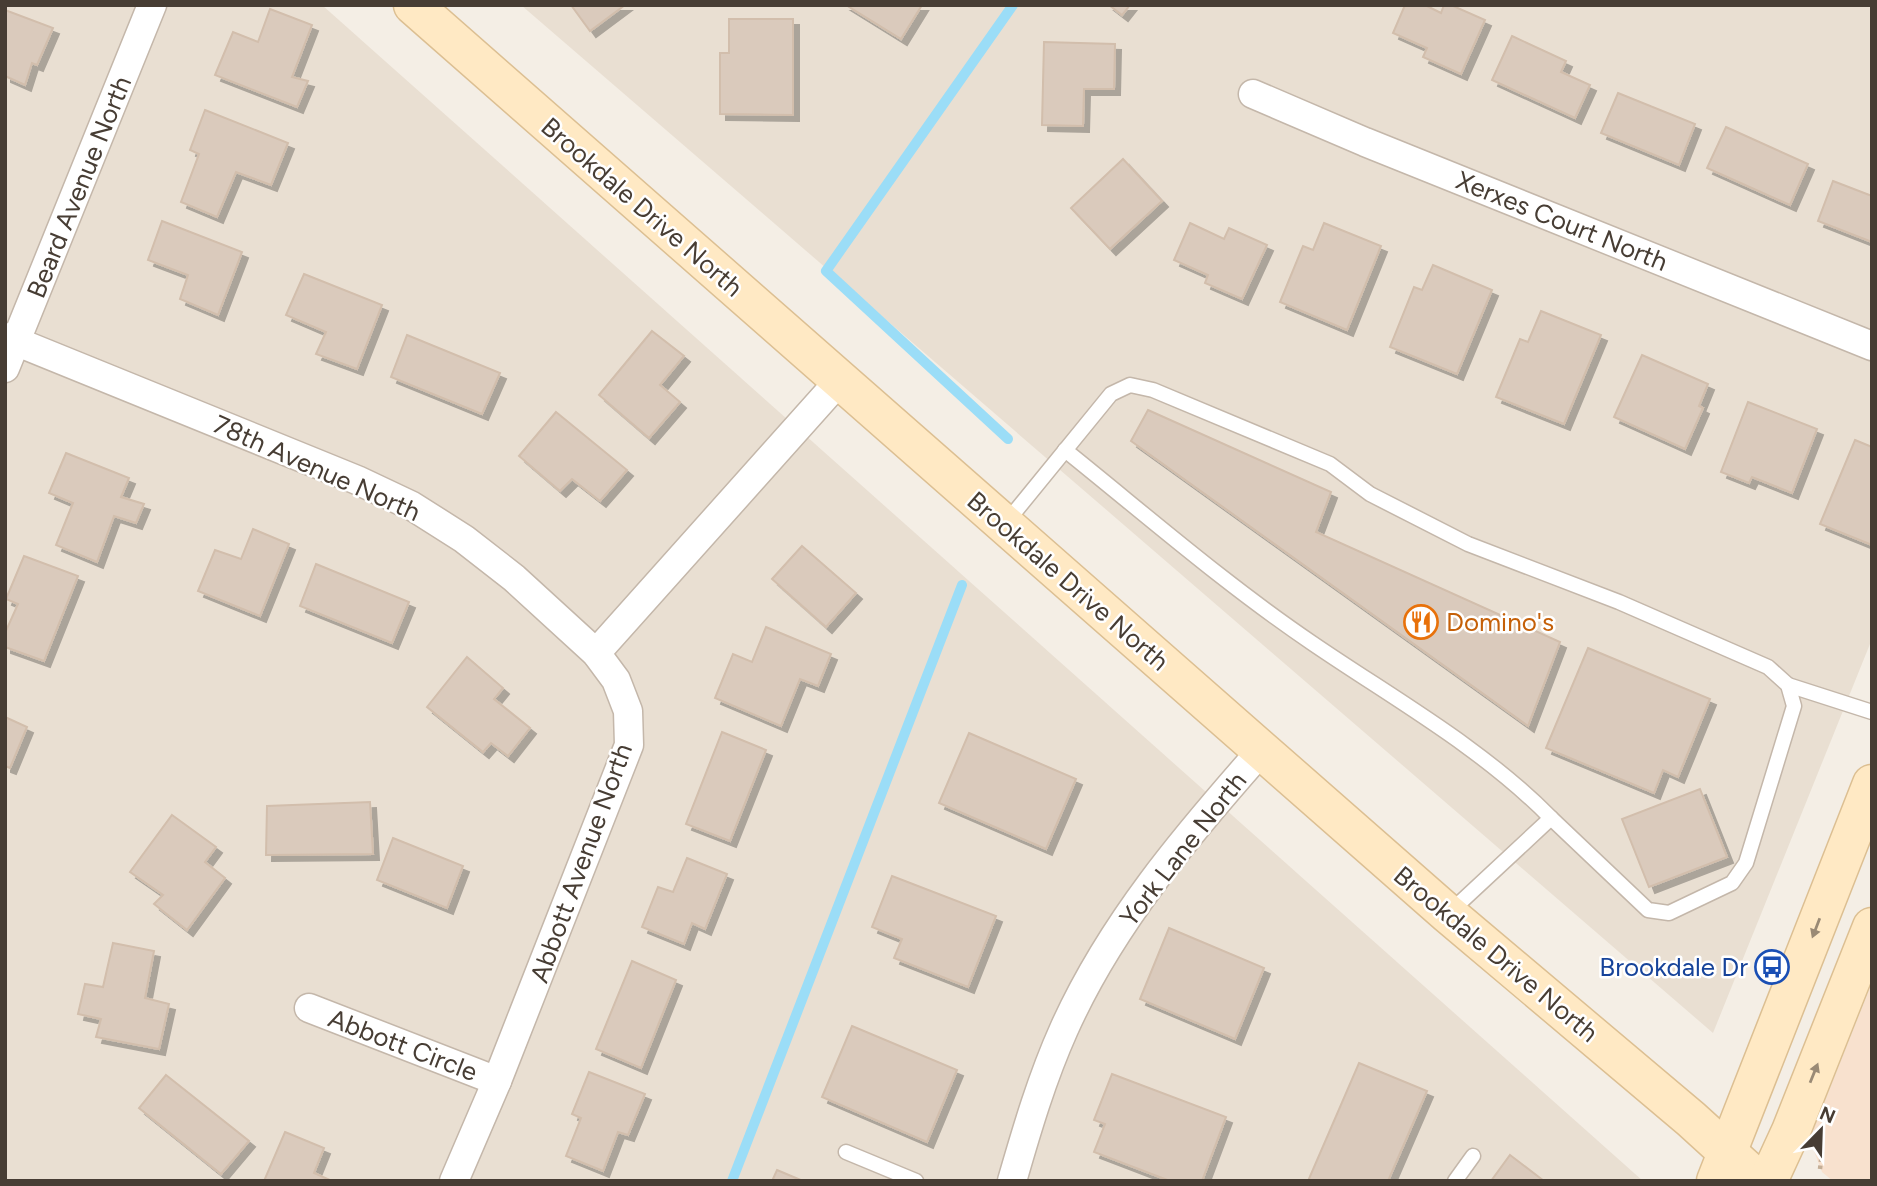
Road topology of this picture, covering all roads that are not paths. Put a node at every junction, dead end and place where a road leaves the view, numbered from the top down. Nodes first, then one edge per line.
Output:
1 (152, 5) edge
2 (413, 5) edge
3 (1253, 94) dead end
4 (10, 340) edge
5 (1872, 346) edge
6 (5, 368) edge
7 (840, 380) junction
8 (1065, 450) junction
9 (1004, 525) junction
10 (596, 653) junction
11 (1788, 685) junction
12 (1872, 712) edge
13 (1261, 751) junction
14 (1872, 784) edge
15 (1551, 818) junction
16 (1448, 914) junction
17 (1872, 927) edge
18 (309, 1008) dead end
19 (498, 1081) junction
20 (846, 1152) dead end
21 (1473, 1156) dead end
22 (1722, 1166) edge
23 (454, 1181) edge
24 (916, 1181) edge
25 (1012, 1181) edge
26 (1455, 1181) edge
27 (1759, 1181) edge
28 (1768, 1181) edge

1 - 4 street, Beard Avenue North
2 - 7 street, Brookdale Drive North
3 - 5 street, Xerxes Court North
4 - 6 street, Beard Avenue North
4 - 10 street, 78th Avenue North
7 - 9 street, Brookdale Drive North
7 - 10 street
8 - 9 lane
8 - 11 lane
8 - 15 lane
9 - 13 street, Brookdale Drive North
10 - 19 street, Abbott Avenue North
11 - 12 lane
11 - 15 lane
13 - 16 street, Brookdale Drive North
13 - 25 street, York Lane North
14 -> 22 street
15 - 16 lane
16 - 22 street, Brookdale Drive North
28 -> 17 street
18 - 19 street, Abbott Circle
19 - 23 street, Abbott Avenue North
20 - 24 lane
21 - 26 lane
22 - 27 street, Brookdale Drive North

